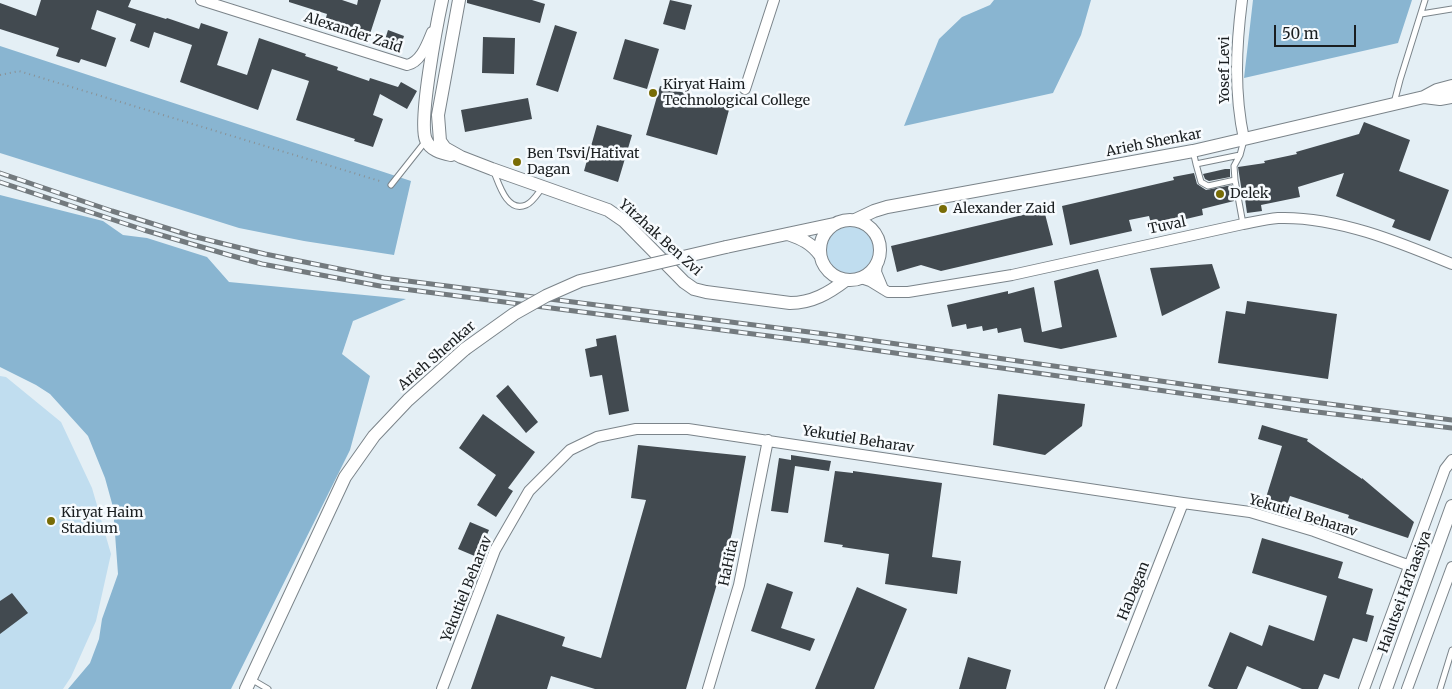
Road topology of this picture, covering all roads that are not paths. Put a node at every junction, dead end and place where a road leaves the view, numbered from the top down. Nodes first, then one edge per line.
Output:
1 (201, 0) edge
2 (442, 0) edge
3 (459, 0) edge
4 (774, 0) edge
5 (1242, 0) edge
6 (1425, 0) edge
7 (1452, 9) edge
8 (439, 14) junction
9 (1421, 14) junction
10 (1452, 86) edge
11 (745, 89) dead end
12 (1424, 97) junction
13 (1452, 97) edge
14 (1394, 104) junction
15 (1244, 139) junction
16 (426, 141) junction
17 (1193, 151) junction
18 (1240, 155) junction
19 (461, 157) junction
20 (1196, 164) junction
21 (492, 169) junction
22 (1235, 180) junction
23 (391, 185) road end
24 (542, 188) junction
25 (887, 207) junction
26 (855, 220) junction
27 (834, 224) junction
28 (1243, 224) junction
29 (873, 231) junction
30 (788, 234) junction
31 (820, 255) junction
32 (877, 262) junction
33 (1452, 264) edge
34 (826, 268) junction
35 (861, 278) junction
36 (846, 280) junction
37 (884, 290) junction
38 (816, 299) junction
39 (768, 440) junction
40 (1452, 460) edge
41 (1183, 503) junction
42 (1452, 506) edge
43 (1410, 566) junction
44 (1452, 567) edge
45 (1452, 650) edge
46 (249, 686) edge
47 (268, 689) edge
48 (442, 689) edge
49 (708, 689) edge
50 (1110, 689) edge
51 (1364, 689) edge
52 (1386, 689) edge
53 (1407, 689) edge
54 (1440, 689) edge

1 - 8 street, Alexander Zaid
2 - 8 street
3 - 19 street, Yitzhak Ben Zvi
4 - 11 street
5 - 15 street, Yosef Levi
6 - 9 lane
7 - 9 lane
8 - 16 street
9 - 14 lane
10 - 12 street, Arieh Shenkar
12 - 13 street, Arieh Shenkar
12 - 14 street, Arieh Shenkar
14 - 15 street, Arieh Shenkar
15 - 17 street, Arieh Shenkar
15 - 18 lane
16 - 19 street, Yitzhak Ben Zvi
16 - 23 lane
17 - 20 lane
17 - 25 street, Arieh Shenkar
18 - 20 lane
18 - 22 lane
19 - 21 street, Yitzhak Ben Zvi
20 - 22 lane
21 - 24 street, Yitzhak Ben Zvi
21 - 24 lane
22 - 28 lane
24 - 38 street, Yitzhak Ben Zvi
25 - 26 street, Arieh Shenkar
25 - 29 street
26 - 27 street
26 - 29 street
27 - 30 street, Arieh Shenkar
27 - 31 street
28 - 33 street, Tuval
28 - 37 street, Tuval
29 - 32 street
30 - 31 street
30 - 46 street, Arieh Shenkar, bridge
31 - 34 street
32 - 35 street
32 - 37 street
34 - 36 street
34 - 38 street
35 - 36 street
35 - 37 street, Tuval
36 - 38 street, Yitzhak Ben Zvi
39 - 41 street, Yekutiel Beharav
39 - 48 street, Yekutiel Beharav
39 - 49 street, HaHita
40 - 43 street
41 - 43 street, Yekutiel Beharav
41 - 50 street, HaDagan
42 - 52 street, Halutsei HaTaasiya
43 - 51 street
44 - 53 street
45 - 54 lane
46 - 47 lane

